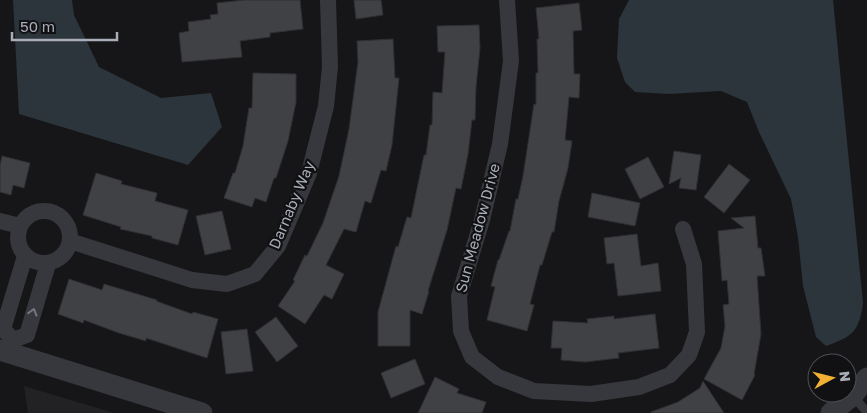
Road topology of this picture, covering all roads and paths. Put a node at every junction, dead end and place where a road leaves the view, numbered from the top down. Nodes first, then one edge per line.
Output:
1 (328, 0) edge
2 (507, 0) edge
3 (0, 220) edge
4 (20, 226) junction
5 (684, 229) dead end
6 (70, 241) junction
7 (25, 256) junction
8 (48, 264) junction
9 (7, 348) edge
10 (867, 378) edge
11 (857, 390) edge
12 (857, 401) edge
13 (843, 403) edge
14 (867, 412) edge
15 (202, 413) edge
16 (831, 413) edge

1 - 6 street, Darnaby Way
2 - 5 street, Sun Meadow Drive
3 - 4 street
4 - 6 street
4 - 7 street
6 - 8 street
7 - 8 street
7 - 9 street
9 -> 8 street
9 - 15 street
10 - 11 street
12 - 14 lane
13 - 16 street

